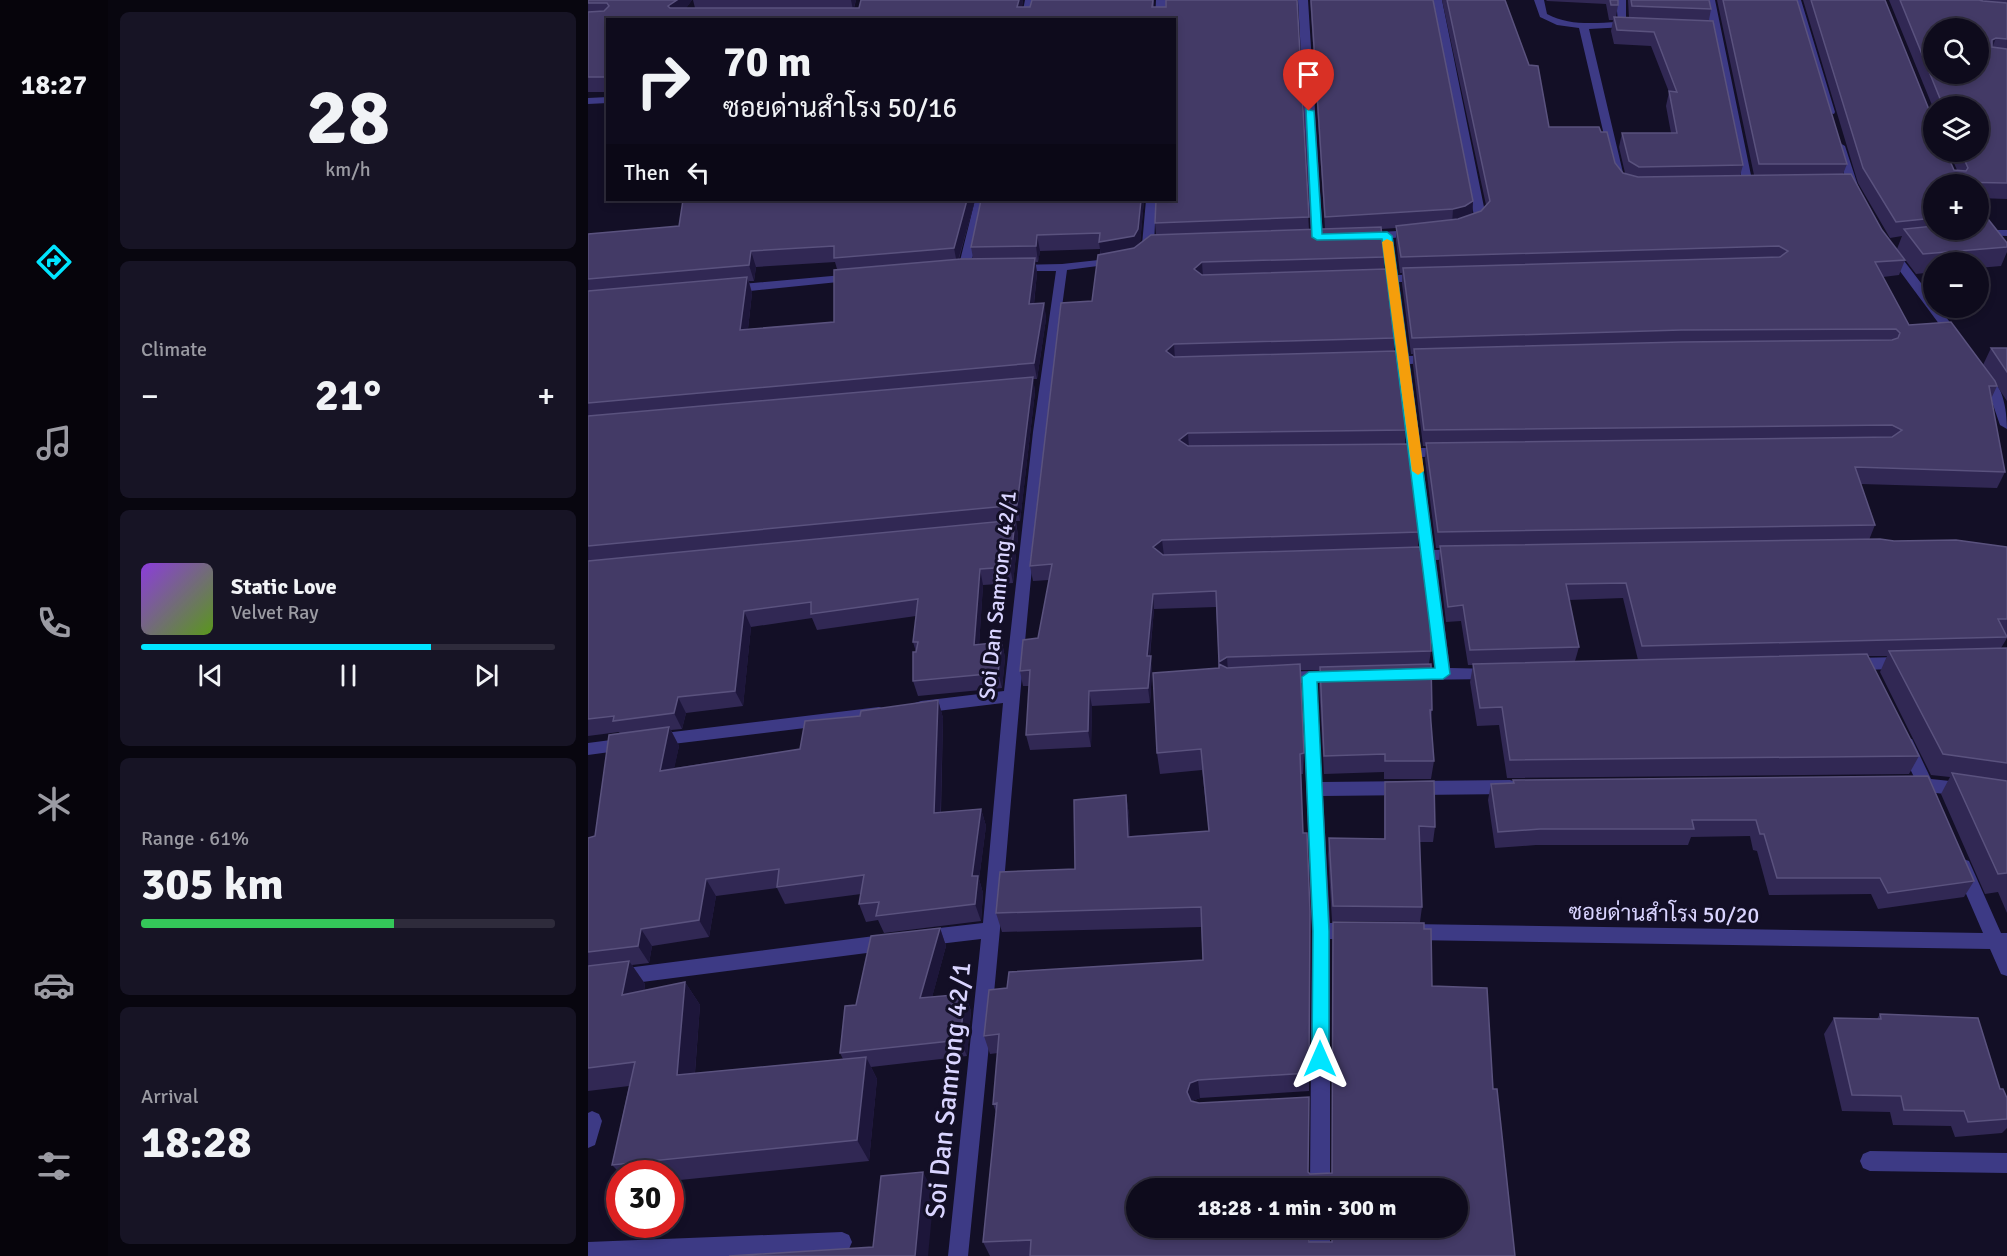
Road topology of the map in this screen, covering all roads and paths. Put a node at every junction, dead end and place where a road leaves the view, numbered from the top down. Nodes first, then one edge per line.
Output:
1 (1030, 0) edge
2 (1161, 0) edge
3 (1303, 0) edge
4 (1437, 0) edge
5 (1539, 0) edge
6 (1621, 0) edge
7 (1710, 0) edge
8 (1796, 0) edge
9 (1026, 18) edge
10 (1160, 18) edge
11 (1583, 25) junction
12 (1623, 25) junction
13 (1634, 26) edge
14 (1704, 28) edge
15 (1716, 29) junction
16 (606, 100) edge
17 (588, 101) edge
18 (1748, 185) edge
19 (1630, 186) edge
20 (1860, 200) edge
21 (980, 201) edge
22 (1151, 201) edge
23 (1459, 229) edge
24 (1430, 232) edge
25 (1989, 232) edge
26 (2007, 233) edge
27 (1352, 236) edge
28 (1387, 236) junction
29 (1317, 237) edge
30 (1903, 242) dead end
31 (1062, 267) junction
32 (1008, 268) edge
33 (964, 269) edge
34 (870, 277) edge
35 (1440, 278) edge
36 (1392, 279) junction
37 (1357, 280) edge
38 (717, 290) edge
39 (1964, 349) edge
40 (1451, 359) edge
41 (1403, 360) junction
42 (1369, 361) edge
43 (1976, 367) edge
44 (2007, 425) edge
45 (1416, 452) junction
46 (1461, 452) edge
47 (1380, 453) edge
48 (1474, 554) edge
49 (1428, 555) junction
50 (1392, 556) edge
51 (1924, 663) edge
52 (1865, 664) junction
53 (1841, 665) edge
54 (1513, 672) edge
55 (1443, 674) junction
56 (1398, 675) edge
57 (1354, 676) edge
58 (1309, 677) junction
59 (1263, 679) edge
60 (1875, 684) edge
61 (1010, 696) junction
62 (1900, 733) edge
63 (589, 754) edge
64 (1901, 783) edge
65 (1925, 783) junction
66 (1530, 787) edge
67 (1315, 789) junction
68 (2007, 794) edge
69 (1935, 804) edge
70 (1958, 856) edge
71 (991, 930) junction
72 (1321, 931) junction
73 (1369, 931) edge
74 (1392, 932) edge
75 (2001, 941) edge
76 (2007, 968) edge
77 (588, 981) edge
78 (1320, 1101) junction
79 (1296, 1103) edge
80 (1870, 1161) dead end
81 (2007, 1163) edge
82 (1320, 1178) edge
83 (1320, 1238) edge
84 (842, 1242) dead end
85 (588, 1252) edge
86 (958, 1256) edge
87 (1320, 1256) edge

1 - 9 street
2 - 10 street
3 - 29 street
4 - 23 street
5 - 11 street
6 - 12 street
7 - 15 street
8 - 20 street
11 - 12 street
11 - 19 street
12 - 13 street
14 - 15 street
15 - 18 street
16 - 17 street
21 - 33 street
22 - 31 street
24 - 28 street
25 - 26 street
27 - 28 street
28 - 36 street
30 - 39 street
31 - 32 street
31 - 61 street, Soi Dan Samrong 42/1
34 - 38 street
35 - 36 street
36 - 37 street
36 - 41 street
40 - 41 street
41 - 42 street
41 - 45 street
43 - 44 street
45 - 46 street
45 - 47 street
45 - 49 street
48 - 49 street
49 - 50 street
49 - 55 street
51 - 52 street
52 - 53 street
52 - 60 street
54 - 55 street
55 - 56 street
57 - 58 street
58 - 59 street
58 - 67 street
61 - 63 street
61 - 71 street, Soi Dan Samrong 42/1
62 - 65 street
64 - 65 street
65 - 68 street
65 - 69 street
66 - 67 street
67 - 72 street
70 - 75 street
71 - 77 street, Soi Dan Samrong 42/1
71 - 86 street, Soi Dan Samrong 42/1
72 - 73 street
72 - 78 street
74 - 75 street, ซอยด่านสำโรง 50/20
75 - 76 street
78 - 79 street
78 - 82 street
80 - 81 street
83 - 87 street
84 - 85 street

